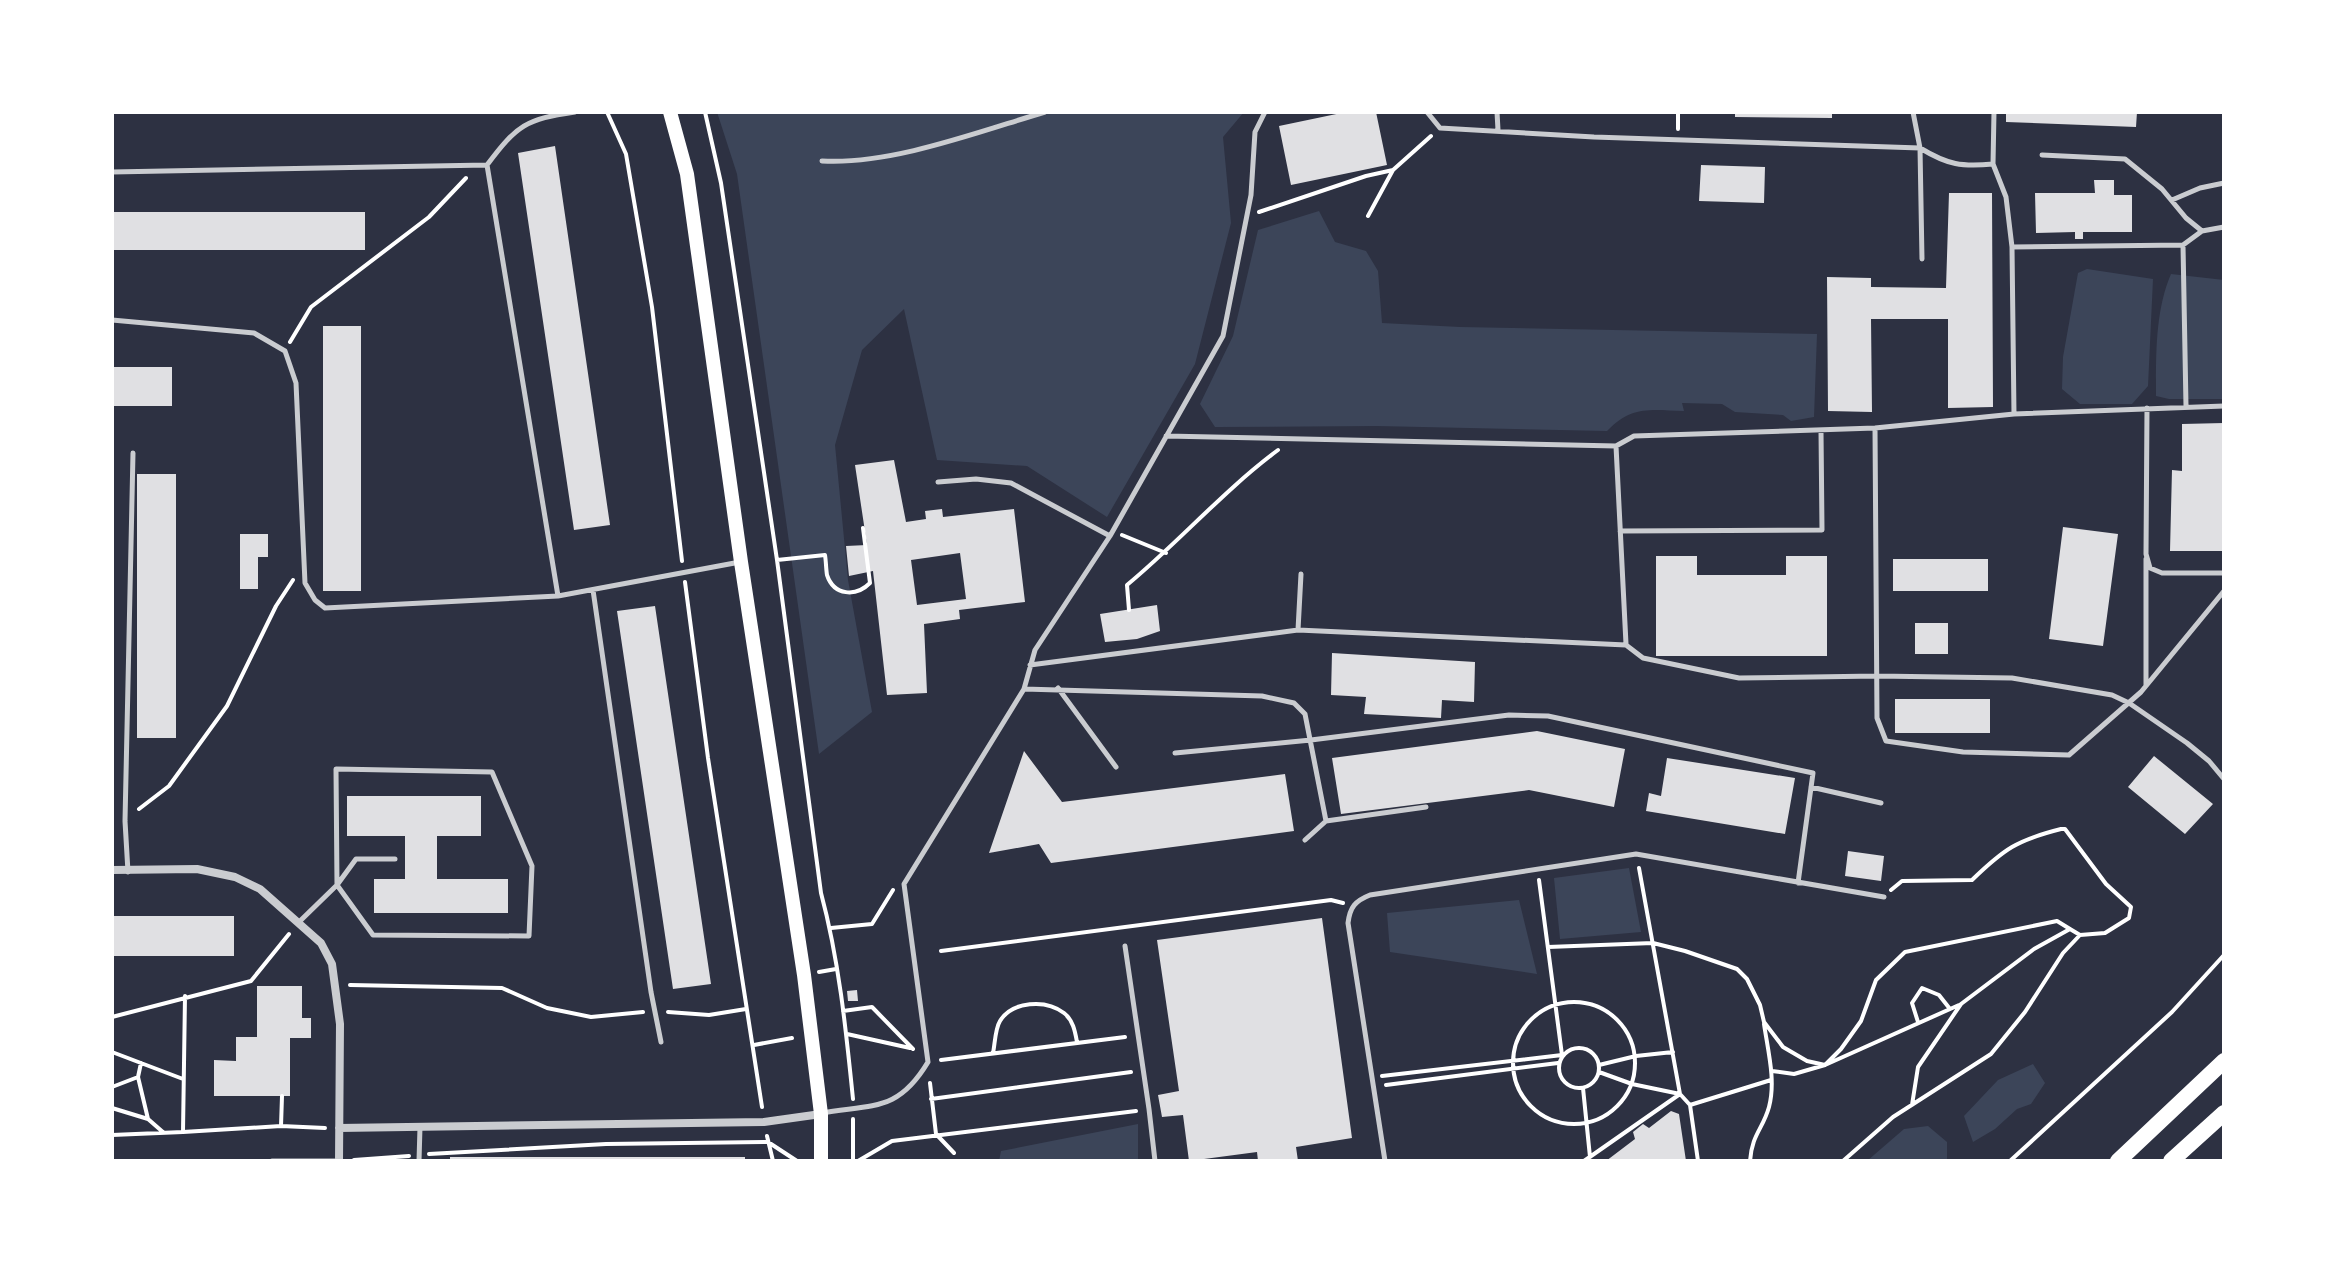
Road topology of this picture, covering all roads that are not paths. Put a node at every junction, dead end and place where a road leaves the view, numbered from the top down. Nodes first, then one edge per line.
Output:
1 (575, 112) edge
2 (670, 112) edge
3 (1045, 112) edge
4 (1265, 112) edge
5 (1427, 112) edge
6 (1497, 112) edge
7 (1913, 112) edge
8 (1994, 112) edge
9 (1498, 130) junction
10 (1920, 148) junction
11 (2042, 155) dead end
12 (822, 161) dead end
13 (1993, 164) junction
14 (487, 165) junction
15 (112, 172) edge
16 (2224, 183) edge
17 (2172, 200) junction
18 (2224, 227) edge
19 (2202, 231) junction
20 (2183, 245) junction
21 (2012, 247) junction
22 (1922, 259) dead end
23 (112, 320) edge
24 (2186, 406) junction
25 (2224, 406) edge
26 (2147, 408) junction
27 (2014, 414) junction
28 (1875, 428) junction
29 (1821, 431) junction
30 (1166, 436) junction
31 (1616, 446) junction
32 (133, 453) dead end
33 (938, 482) dead end
34 (1620, 531) junction
35 (1111, 533) junction
36 (2146, 554) junction
37 (741, 562) junction
38 (2224, 573) edge
39 (1301, 574) dead end
40 (593, 590) junction
41 (2224, 591) edge
42 (558, 596) junction
43 (1298, 630) junction
44 (1626, 645) junction
45 (1030, 665) junction
46 (1877, 676) junction
47 (2146, 687) junction
48 (1058, 688) junction
49 (1024, 689) junction
50 (2129, 703) junction
51 (1311, 740) junction
52 (1175, 753) dead end
53 (1116, 767) dead end
54 (2224, 779) edge
55 (1811, 787) junction
56 (1881, 803) dead end
57 (1426, 807) dead end
58 (1326, 821) junction
59 (1305, 840) dead end
60 (395, 859) dead end
61 (112, 870) edge
62 (128, 872) junction
63 (1798, 883) junction
64 (337, 885) junction
65 (1884, 897) road end
66 (298, 923) junction
67 (1125, 946) dead end
68 (661, 1042) dead end
69 (2224, 1061) edge
70 (2224, 1113) edge
71 (821, 1114) junction
72 (2224, 1125) edge
73 (420, 1127) junction
74 (339, 1128) junction
75 (2204, 1132) junction
76 (419, 1158) edge
77 (272, 1161) edge
78 (339, 1161) edge
79 (821, 1161) edge
80 (1155, 1161) edge
81 (1385, 1161) edge
82 (2118, 1161) edge
83 (2171, 1161) edge

1 - 14 lane
2 - 37 main road
3 - 12 lane
4 - 30 lane
5 - 9 lane
6 - 9 lane
7 - 10 lane
8 - 13 lane
9 - 10 lane
10 - 13 lane
10 - 22 lane
11 - 17 lane
13 - 21 lane
14 - 15 lane
14 - 42 lane
16 - 17 lane
17 - 19 lane
18 - 19 lane
19 - 20 lane
20 - 21 lane
20 - 24 lane
21 - 27 lane
23 - 42 lane
24 - 25 lane
24 - 26 lane
26 - 27 lane
26 - 36 lane
27 - 28 lane
28 - 29 lane
28 - 46 lane
29 - 31 lane
29 - 34 lane
30 - 31 lane
30 - 35 lane
31 - 34 lane
32 - 62 lane
33 - 35 lane
34 - 44 lane
35 - 45 lane
36 - 38 lane
36 - 47 lane
37 - 40 lane
37 - 71 main road
39 - 43 lane
40 - 42 lane
40 - 68 lane
41 - 47 lane
43 - 44 lane
43 - 45 lane
44 - 46 lane
45 - 49 lane
46 - 50 lane
46 - 50 lane
47 - 50 lane
48 - 49 lane
48 - 51 lane
48 - 53 lane
49 - 71 lane
50 - 54 lane
51 - 52 lane
51 - 55 lane
51 - 58 lane
55 - 56 lane
55 - 63 lane
57 - 58 lane
58 - 59 lane
60 - 64 lane
61 - 62 street
62 - 66 street
63 - 65 lane
63 - 81 lane
64 - 64 lane
64 - 66 lane
66 - 74 street
67 - 80 lane
69 - 82 highway
70 - 75 highway
71 - 73 street
71 - 79 main road
72 - 75 highway
73 - 74 street
73 - 76 lane
74 - 78 street
75 - 83 highway
77 - 78 lane

